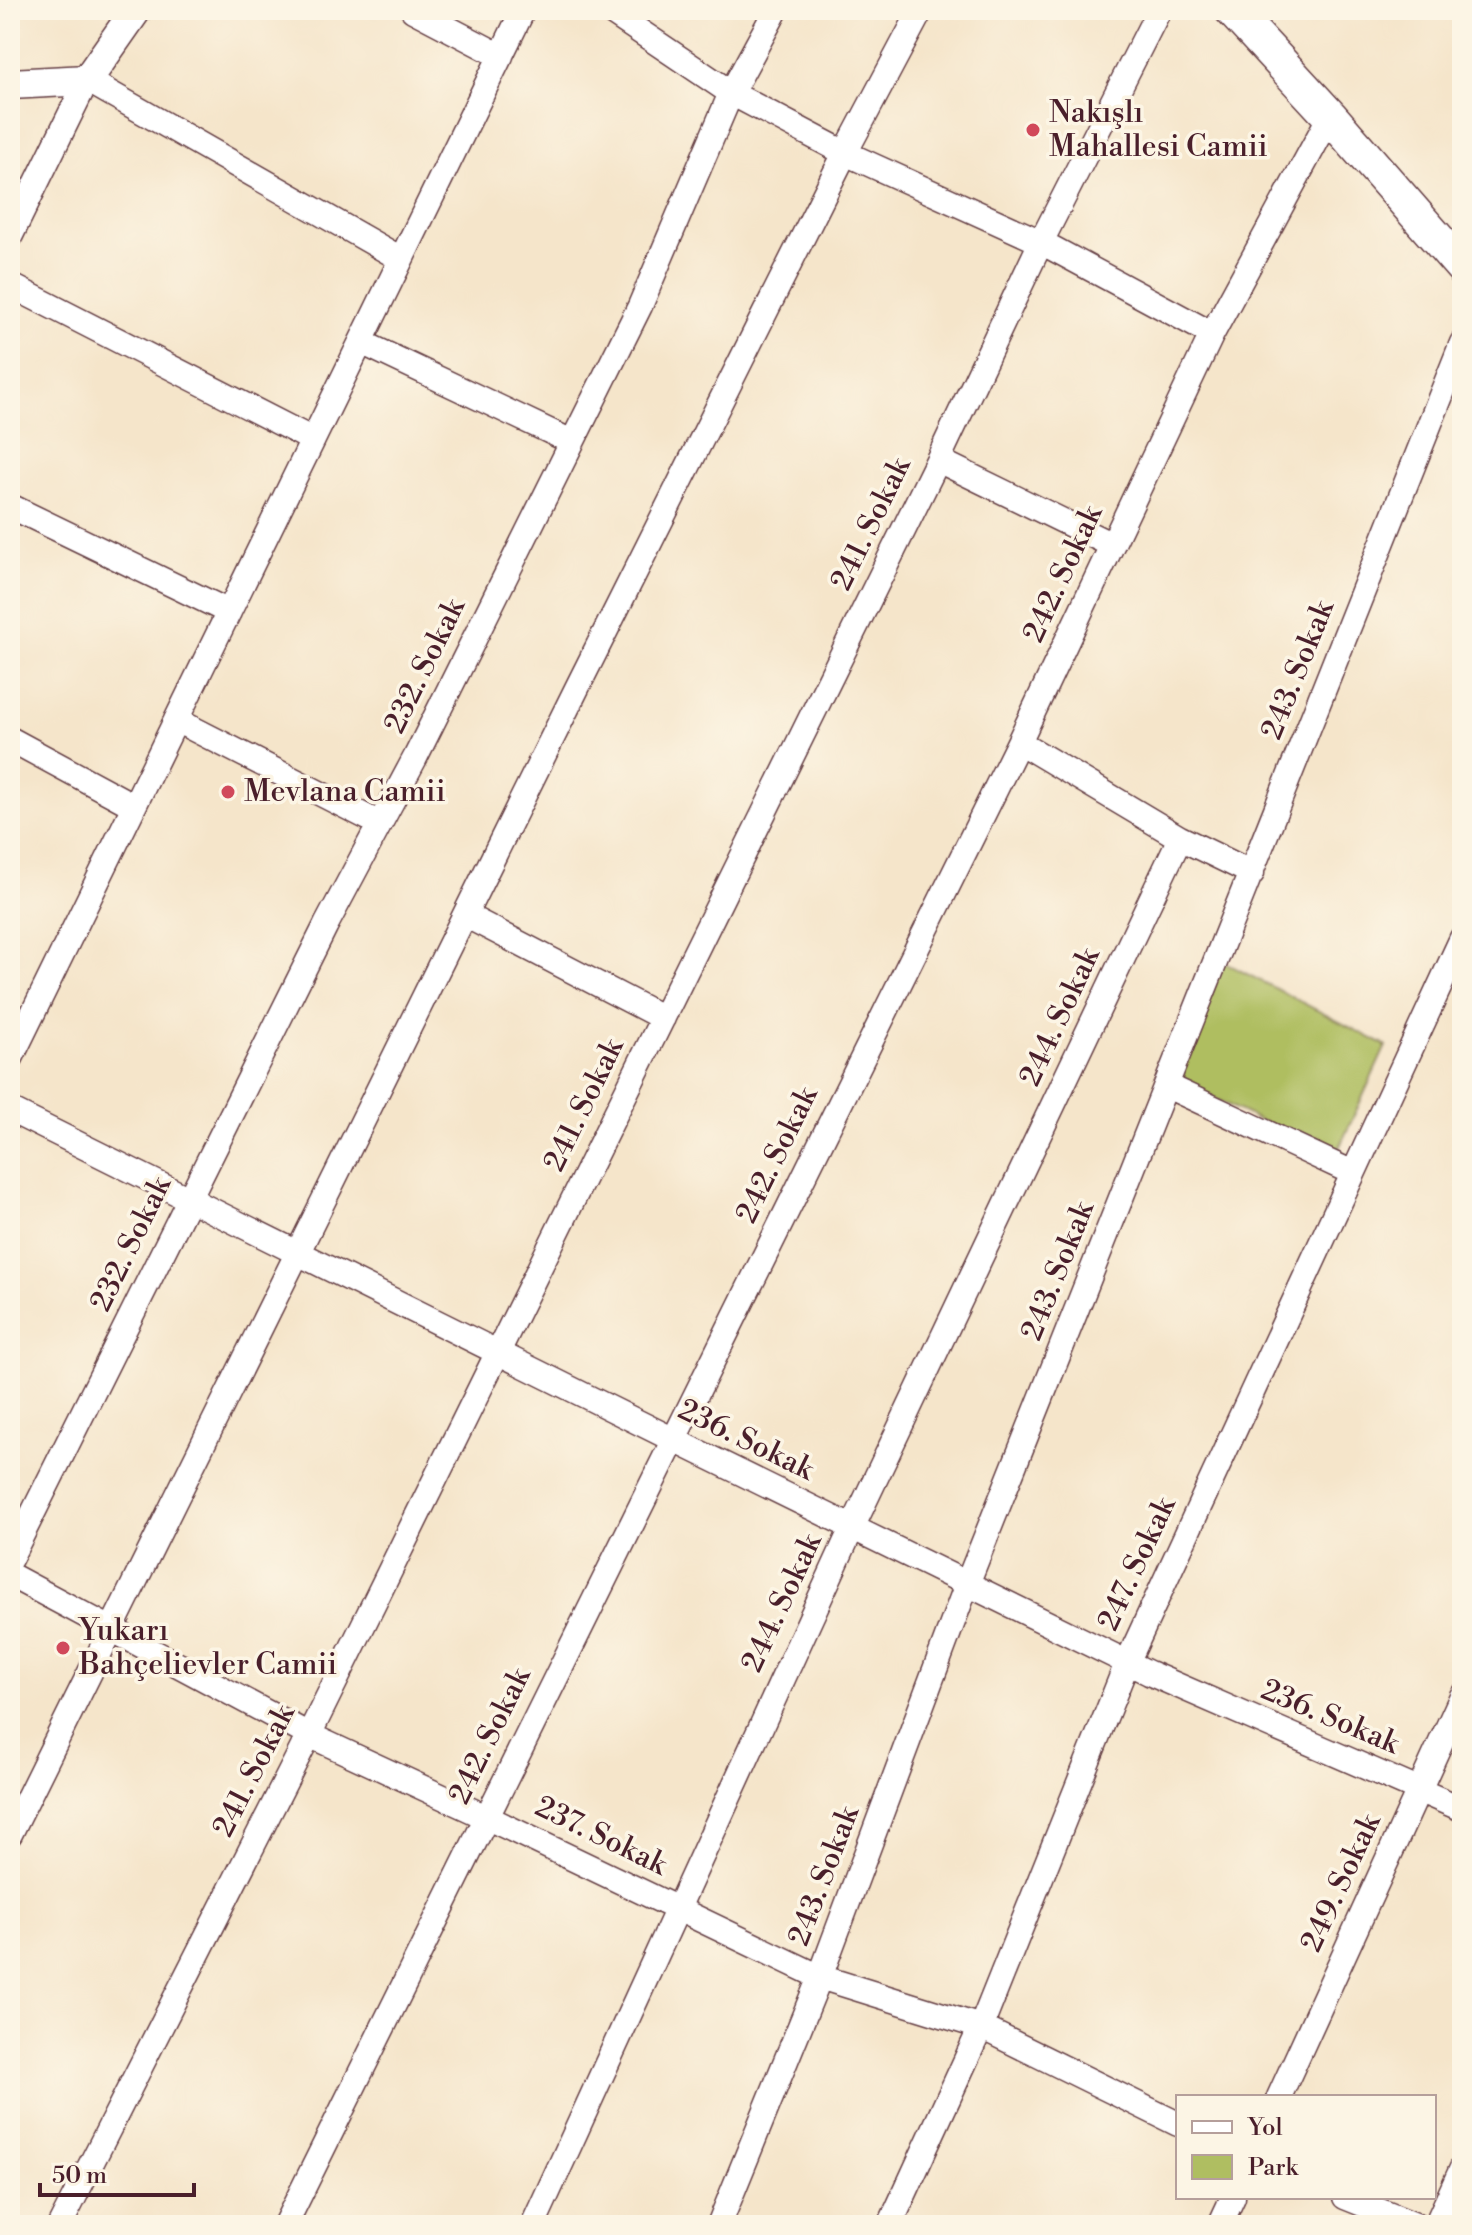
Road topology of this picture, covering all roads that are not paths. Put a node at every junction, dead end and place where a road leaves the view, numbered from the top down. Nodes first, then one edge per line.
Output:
1 (136, 10) edge
2 (413, 10) edge
3 (523, 10) edge
4 (608, 10) edge
5 (776, 10) edge
6 (921, 10) edge
7 (1159, 10) edge
8 (1240, 14) edge
9 (501, 56) junction
10 (87, 80) junction
11 (10, 84) edge
12 (731, 93) junction
13 (1330, 116) junction
14 (845, 153) junction
15 (10, 237) edge
16 (1041, 242) junction
17 (401, 259) junction
18 (1462, 267) edge
19 (10, 285) edge
20 (1212, 334) junction
21 (361, 342) junction
22 (1462, 343) edge
23 (313, 440) junction
24 (572, 442) junction
25 (938, 460) junction
26 (10, 506) edge
27 (1112, 545) junction
28 (229, 612) junction
29 (176, 720) junction
30 (10, 739) edge
31 (1019, 742) junction
32 (134, 806) junction
33 (380, 824) junction
34 (1180, 838) junction
35 (1252, 873) junction
36 (465, 915) junction
37 (1462, 938) edge
38 (19, 1018) edge
39 (663, 1018) junction
40 (10, 1060) edge
41 (1167, 1086) junction
42 (10, 1110) edge
43 (1353, 1173) junction
44 (189, 1199) junction
45 (298, 1253) junction
46 (498, 1353) junction
47 (672, 1439) junction
48 (852, 1528) junction
49 (10, 1559) edge
50 (10, 1575) edge
51 (967, 1584) junction
52 (112, 1629) junction
53 (1127, 1663) junction
54 (1462, 1696) edge
55 (309, 1735) junction
56 (1419, 1790) junction
57 (1462, 1809) edge
58 (486, 1817) junction
59 (10, 1834) edge
60 (678, 1908) junction
61 (820, 1977) junction
62 (981, 2027) junction
63 (1280, 2095) edge
64 (1176, 2123) edge
65 (1462, 2168) edge
66 (1232, 2199) edge
67 (1350, 2199) edge
68 (60, 2225) edge
69 (285, 2225) edge
70 (533, 2225) edge
71 (719, 2225) edge
72 (890, 2225) edge
73 (1220, 2225) edge
74 (1415, 2225) edge
75 (1436, 2225) edge

1 - 10 street
2 - 9 street
3 - 9 street
4 - 12 street
5 - 12 street, 232. Sokak
6 - 14 street
7 - 16 street, 241. Sokak
8 - 13 main road
9 - 17 street
10 - 11 street
10 - 15 street
10 - 17 street
12 - 14 street
12 - 24 street, 232. Sokak
13 - 18 main road
13 - 20 street, 242. Sokak
14 - 16 street
14 - 36 street
16 - 20 street
16 - 25 street, 241. Sokak
17 - 21 street
19 - 23 street
20 - 27 street, 242. Sokak
21 - 23 street
21 - 24 street
22 - 35 street, 243. Sokak
23 - 28 street
24 - 33 street, 232. Sokak
25 - 27 street
25 - 39 street, 241. Sokak
26 - 28 street
27 - 31 street, 242. Sokak
28 - 29 street
29 - 32 street
29 - 33 street
30 - 32 street
31 - 34 street
31 - 47 street, 242. Sokak
32 - 38 street
33 - 44 street, 232. Sokak
34 - 35 street
34 - 48 street, 244. Sokak
35 - 41 street, 243. Sokak
36 - 39 street
36 - 45 street
37 - 43 street, 247. Sokak
38 - 40 street
39 - 46 street, 241. Sokak
41 - 43 street
41 - 51 street, 243. Sokak
42 - 44 street, 236. Sokak
43 - 53 street, 247. Sokak
44 - 45 street, 236. Sokak
44 - 49 street, 232. Sokak
45 - 46 street, 236. Sokak
45 - 52 street
46 - 47 street, 236. Sokak
46 - 55 street, 241. Sokak
47 - 48 street, 236. Sokak
47 - 58 street, 242. Sokak
48 - 51 street, 236. Sokak
48 - 60 street, 244. Sokak
50 - 52 street, 237. Sokak
51 - 53 street, 236. Sokak
51 - 61 street, 243. Sokak
52 - 55 street, 237. Sokak
52 - 59 street
53 - 56 street, 236. Sokak
53 - 62 street, 247. Sokak
54 - 56 street, 249. Sokak
55 - 58 street, 237. Sokak
55 - 68 street, 241. Sokak
56 - 57 street, 236. Sokak
56 - 63 street, 249. Sokak
58 - 60 street, 237. Sokak
58 - 69 street, 242. Sokak
60 - 61 street, 237. Sokak
60 - 70 street, 244. Sokak
61 - 62 street, 237. Sokak
61 - 71 street, 243. Sokak
62 - 64 street, 237. Sokak
62 - 72 street, 247. Sokak
65 - 75 street
66 - 73 street
67 - 74 street

